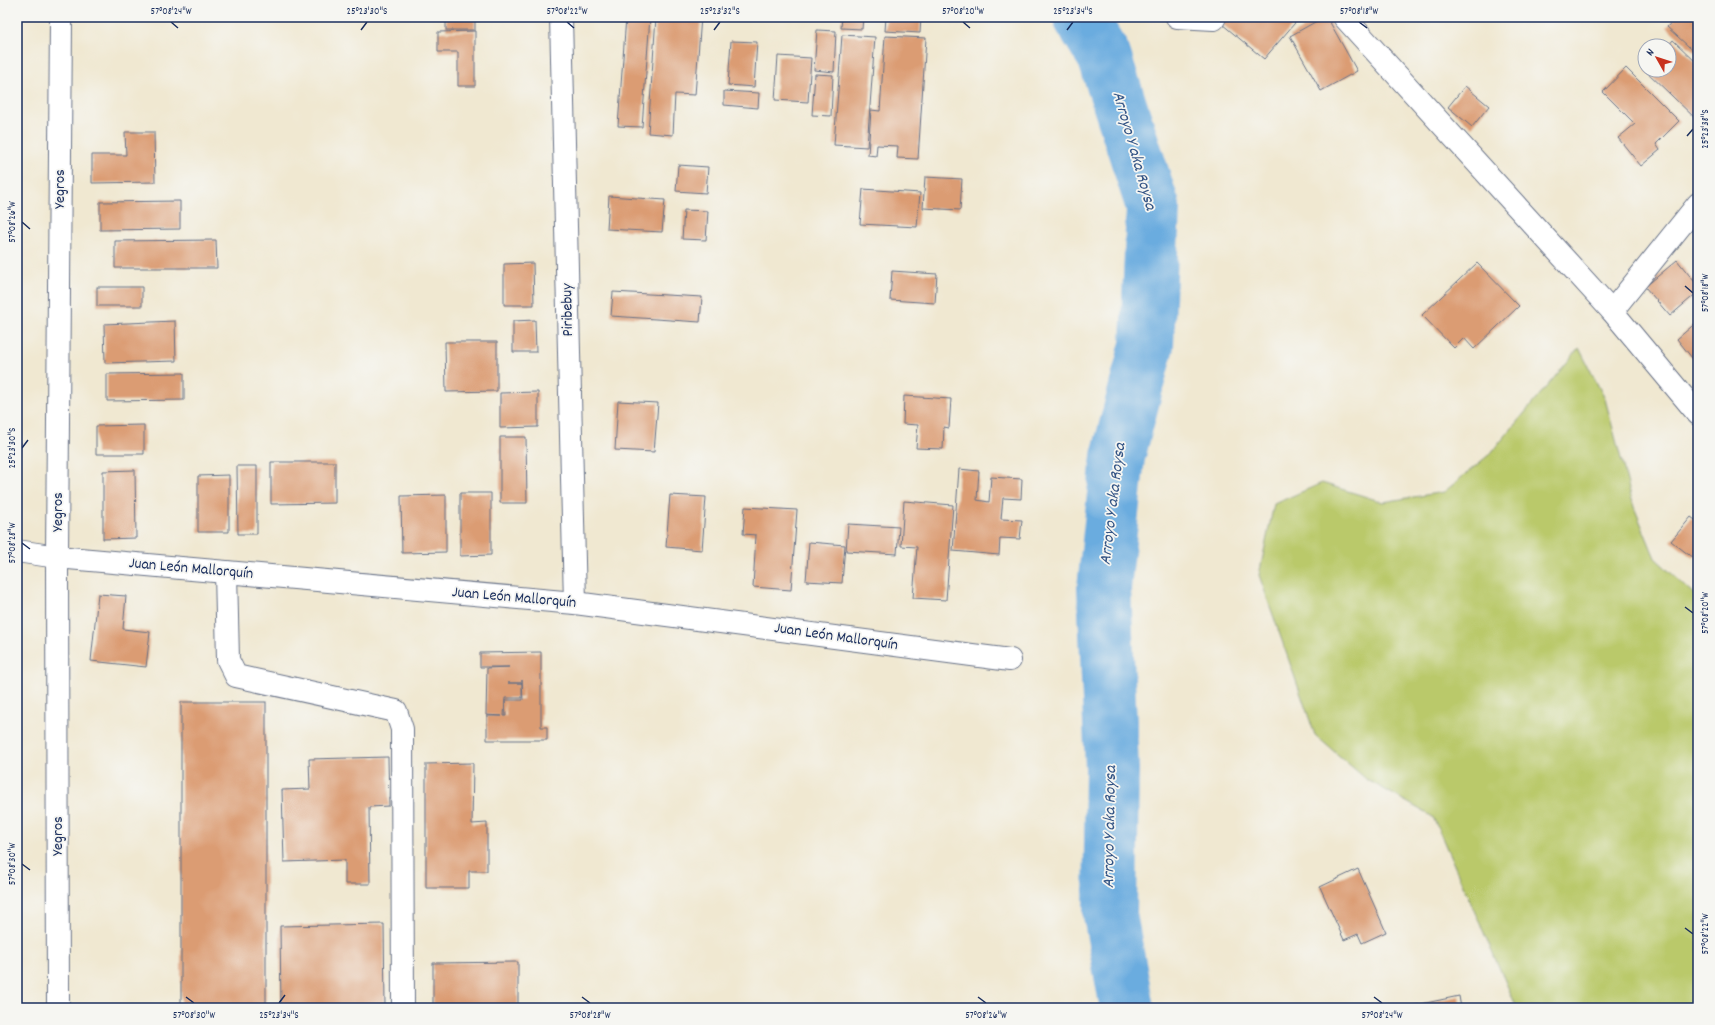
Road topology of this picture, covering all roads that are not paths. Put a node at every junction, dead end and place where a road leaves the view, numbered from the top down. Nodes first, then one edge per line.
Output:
1 (61, 17) edge
2 (561, 17) edge
3 (1177, 17) edge
4 (1215, 17) edge
5 (1344, 17) edge
6 (1698, 204) edge
7 (1612, 312) junction
8 (1698, 414) edge
9 (17, 551) edge
10 (57, 557) junction
11 (226, 572) junction
12 (575, 603) junction
13 (1010, 660) dead end
14 (58, 1008) edge
15 (402, 1008) edge

1 - 10 street, Yegros
2 - 12 street, Piribebuy
3 - 4 street
5 - 7 street
6 - 7 street
7 - 8 street
9 - 10 street, Juan León Mallorquín
10 - 11 street, Juan León Mallorquín
10 - 14 street, Yegros
11 - 12 street, Juan León Mallorquín
11 - 15 street
12 - 13 street, Juan León Mallorquín

